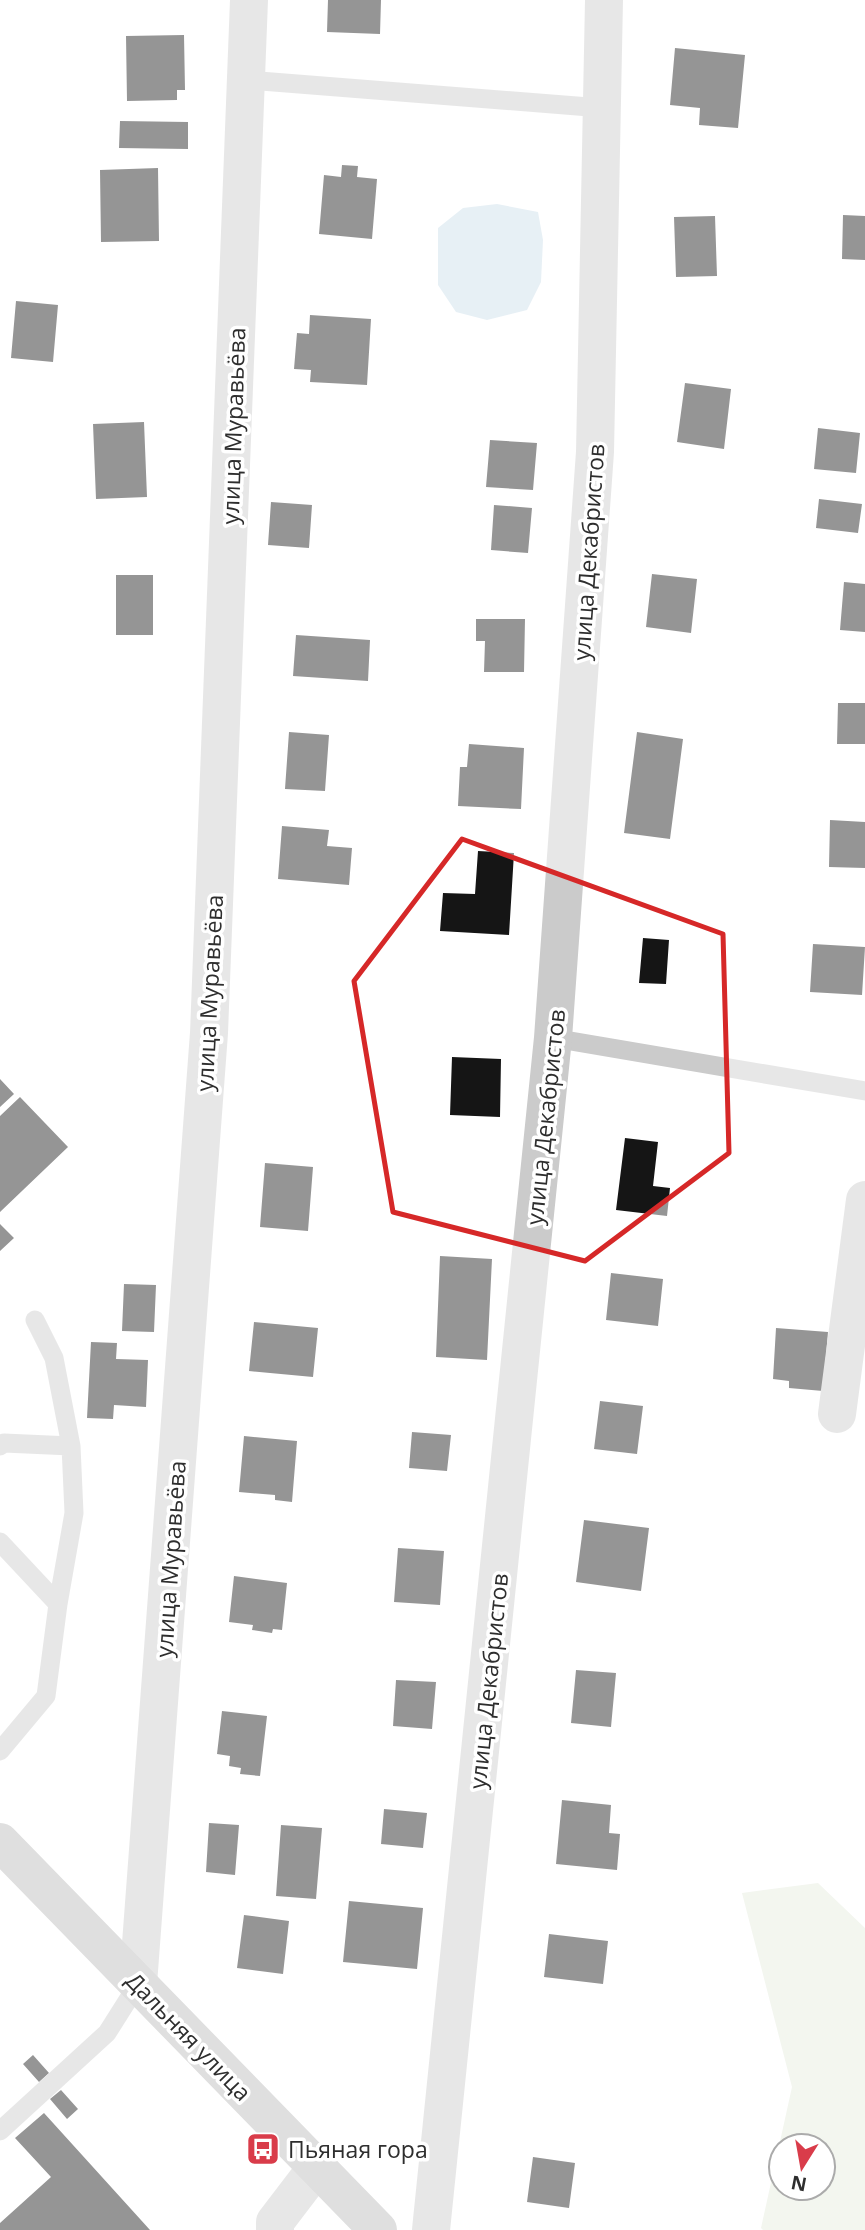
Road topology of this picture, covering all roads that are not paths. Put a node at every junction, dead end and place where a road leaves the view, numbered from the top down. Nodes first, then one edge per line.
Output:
1 (249, 0) edge
2 (604, 0) edge
3 (247, 80) junction
4 (602, 108) junction
5 (553, 1038) junction
6 (865, 1091) edge
7 (865, 1200) edge
8 (35, 1320) dead end
9 (837, 1414) dead end
10 (0, 1446) edge
11 (71, 1446) junction
12 (0, 1542) edge
13 (58, 1604) junction
14 (0, 1751) edge
15 (0, 1842) edge
16 (138, 1984) junction
17 (0, 2131) edge
18 (317, 2167) junction
19 (275, 2230) edge
20 (378, 2230) edge
21 (431, 2230) edge

1 - 3 street, улица Муравьёва
2 - 4 street, улица Декабристов
3 - 4 lane
3 - 16 street, улица Муравьёва
4 - 5 street, улица Декабристов
5 - 6 lane
5 - 21 street, улица Декабристов
7 - 9 street
8 - 11 lane
10 - 11 lane
11 - 13 lane
12 - 13 lane
13 - 14 lane
15 - 16 main road, Дальняя улица
16 - 17 lane
16 - 18 main road, Дальняя улица
18 - 19 street
18 - 20 main road, Дальняя улица

